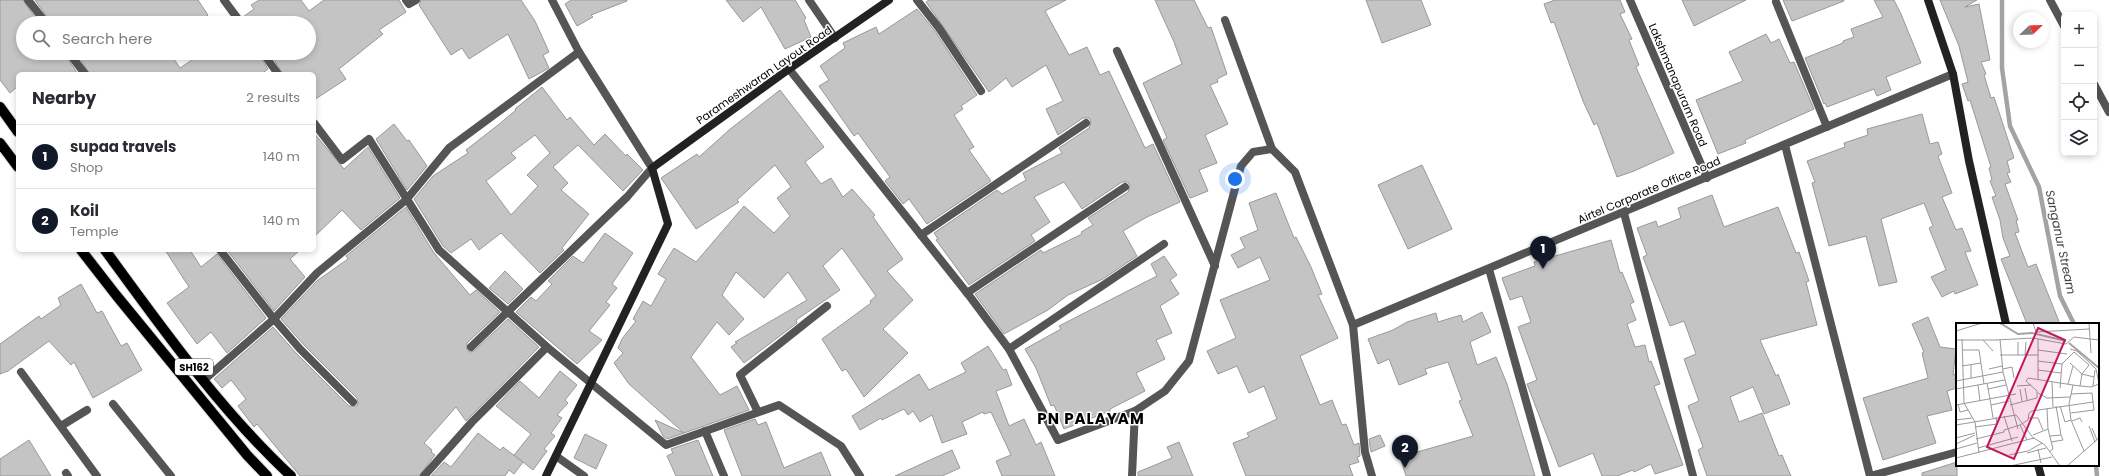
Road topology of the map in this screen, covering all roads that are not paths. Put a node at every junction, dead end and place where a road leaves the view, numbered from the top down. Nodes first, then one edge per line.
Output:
1 (28, 0) edge
2 (224, 0) edge
3 (406, 0) edge
4 (416, 0) edge
5 (552, 0) edge
6 (809, 0) edge
7 (889, 0) edge
8 (917, 0) edge
9 (1630, 0) edge
10 (1928, 0) edge
11 (2050, 0) edge
12 (1776, 2) dead end
13 (41, 16) edge
14 (235, 16) edge
15 (1226, 20) dead end
16 (2061, 20) edge
17 (835, 38) junction
18 (1116, 51) dead end
19 (579, 52) junction
20 (74, 60) edge
21 (268, 60) edge
22 (789, 69) junction
23 (83, 72) edge
24 (277, 72) edge
25 (1953, 74) junction
26 (2097, 90) edge
27 (981, 91) dead end
28 (0, 107) edge
29 (2109, 112) edge
30 (1086, 123) dead end
31 (316, 126) edge
32 (1827, 127) junction
33 (16, 129) edge
34 (0, 143) edge
35 (1785, 145) junction
36 (1272, 149) junction
37 (16, 164) edge
38 (652, 168) junction
39 (1706, 178) junction
40 (1125, 187) dead end
41 (406, 200) junction
42 (1624, 213) junction
43 (921, 235) junction
44 (1164, 244) dead end
45 (83, 252) edge
46 (107, 252) edge
47 (222, 252) edge
48 (1215, 266) junction
49 (1489, 269) junction
50 (967, 293) junction
51 (827, 306) dead end
52 (508, 312) junction
53 (274, 319) junction
54 (2006, 323) edge
55 (1353, 325) junction
56 (471, 347) dead end
57 (547, 347) junction
58 (1009, 349) junction
59 (21, 372) dead end
60 (204, 380) junction
61 (591, 381) junction
62 (353, 402) dead end
63 (113, 404) dead end
64 (87, 410) dead end
65 (1135, 411) junction
66 (758, 412) junction
67 (61, 426) junction
68 (705, 431) junction
69 (1956, 452) edge
70 (556, 456) junction
71 (2038, 466) edge
72 (97, 476) edge
73 (171, 476) edge
74 (267, 476) edge
75 (291, 476) edge
76 (424, 476) edge
77 (546, 476) edge
78 (584, 476) edge
79 (724, 476) edge
80 (860, 476) edge
81 (1132, 476) edge
82 (1372, 476) edge
83 (1548, 476) edge
84 (1693, 476) edge
85 (1870, 476) edge
86 (2041, 476) edge

1 - 13 street
2 - 14 street
3 - 4 street
5 - 19 street
6 - 17 street
7 - 17 street, Parameshwaran Layout Road
8 - 27 street
9 - 39 street, Lakshmanapuram Road
10 - 25 street
11 - 16 street
12 - 32 street
15 - 36 street
17 - 22 street, Parameshwaran Layout Road
18 - 48 street
19 - 38 street
19 - 41 street
20 - 23 street
21 - 24 street
22 - 38 street, Parameshwaran Layout Road
22 - 43 street
25 - 32 street, Airtel Corporate Office Road
25 - 54 street
26 - 29 street
28 - 33 main road
30 - 43 street
31 - 41 street
32 - 35 street, Airtel Corporate Office Road
34 - 37 main road
35 - 39 street, Airtel Corporate Office Road
35 - 85 street
36 - 48 street
36 - 55 street
38 - 52 street
38 - 61 street
39 - 42 street, Airtel Corporate Office Road
40 - 50 street
41 - 52 street
41 - 53 street
42 - 49 street, Airtel Corporate Office Road
42 - 84 street
43 - 50 street
44 - 58 street
45 - 74 main road, SH162
46 - 60 main road, SH162
47 - 53 street
48 - 65 street
49 - 55 street, Airtel Corporate Office Road
49 - 83 street
50 - 58 street
51 - 66 street
52 - 56 street
52 - 57 street
53 - 60 street
53 - 62 street
55 - 82 street
57 - 61 street
57 - 76 street
58 - 65 street
59 - 67 street
60 - 75 main road, SH162
61 - 68 street
61 - 70 street
63 - 73 street
64 - 67 street
65 - 81 street
66 - 68 street
66 - 80 street
67 - 72 street
68 - 79 street
69 - 85 street
70 - 77 street
70 - 78 street
71 - 86 street

